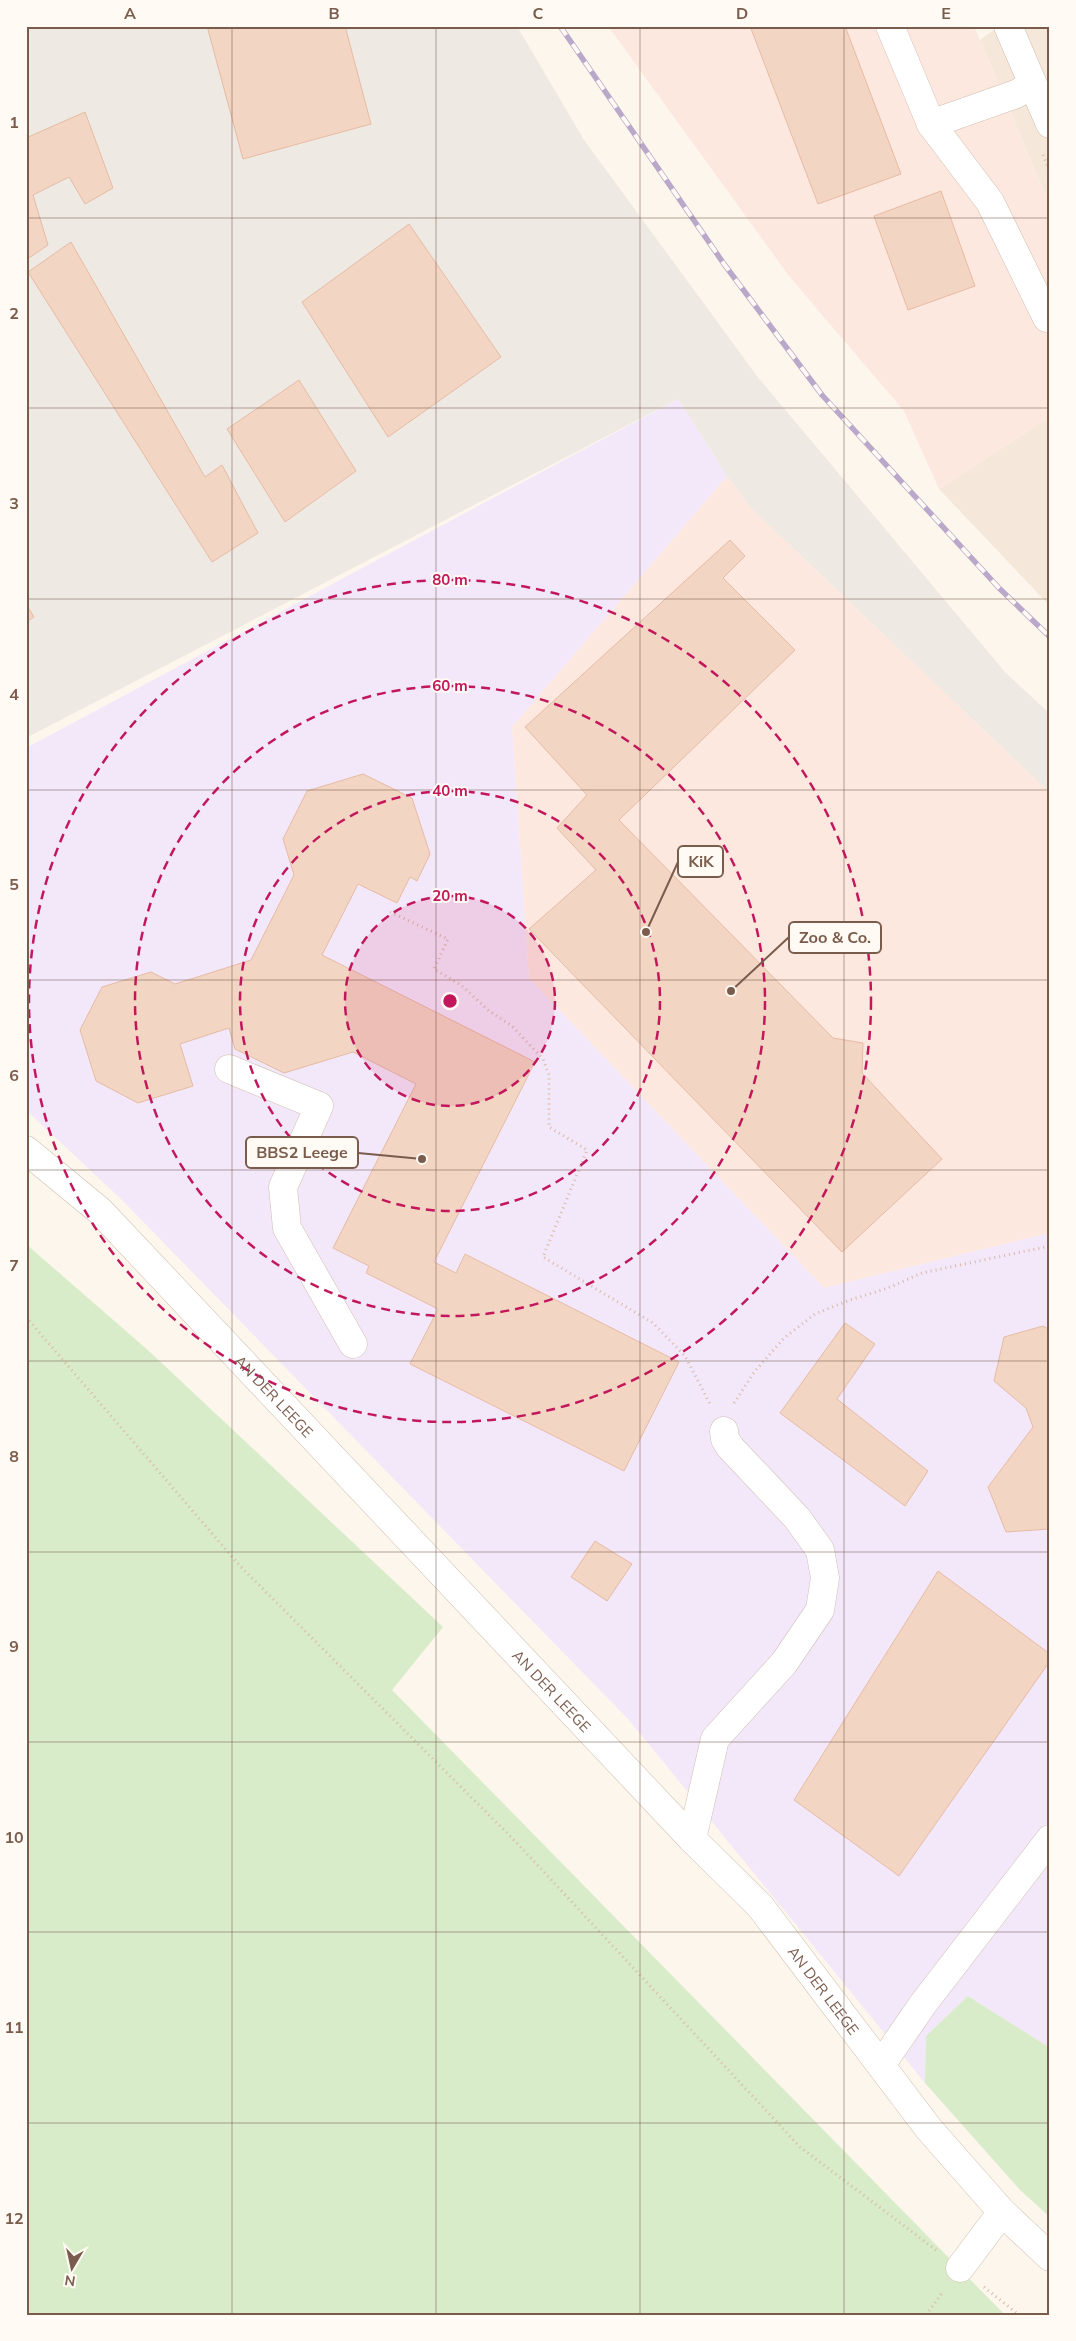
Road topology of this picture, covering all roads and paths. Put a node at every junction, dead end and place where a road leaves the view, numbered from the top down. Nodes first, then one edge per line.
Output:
1 (890, 26) edge
2 (1008, 26) edge
3 (1033, 85) junction
4 (931, 124) junction
5 (1050, 124) edge
6 (1050, 317) edge
7 (390, 912) dead end
8 (229, 1069) dead end
9 (26, 1150) edge
10 (1050, 1246) edge
11 (26, 1317) edge
12 (353, 1344) dead end
13 (724, 1432) junction
14 (692, 1839) junction
15 (1050, 1839) edge
16 (880, 2065) junction
17 (1002, 2212) junction
18 (1050, 2257) edge
19 (960, 2268) junction
20 (1019, 2315) edge

1 - 4 street
2 - 3 street
3 - 4 street
3 - 5 street
4 - 6 street
7 - 13 path
8 - 12 street
9 - 14 street, AN DER LEEGE
10 - 13 path
11 - 19 path
13 - 14 street
14 - 16 street, AN DER LEEGE
15 - 16 street
16 - 17 street, AN DER LEEGE
17 - 18 street, AN DER LEEGE
17 - 19 street
19 - 20 path

